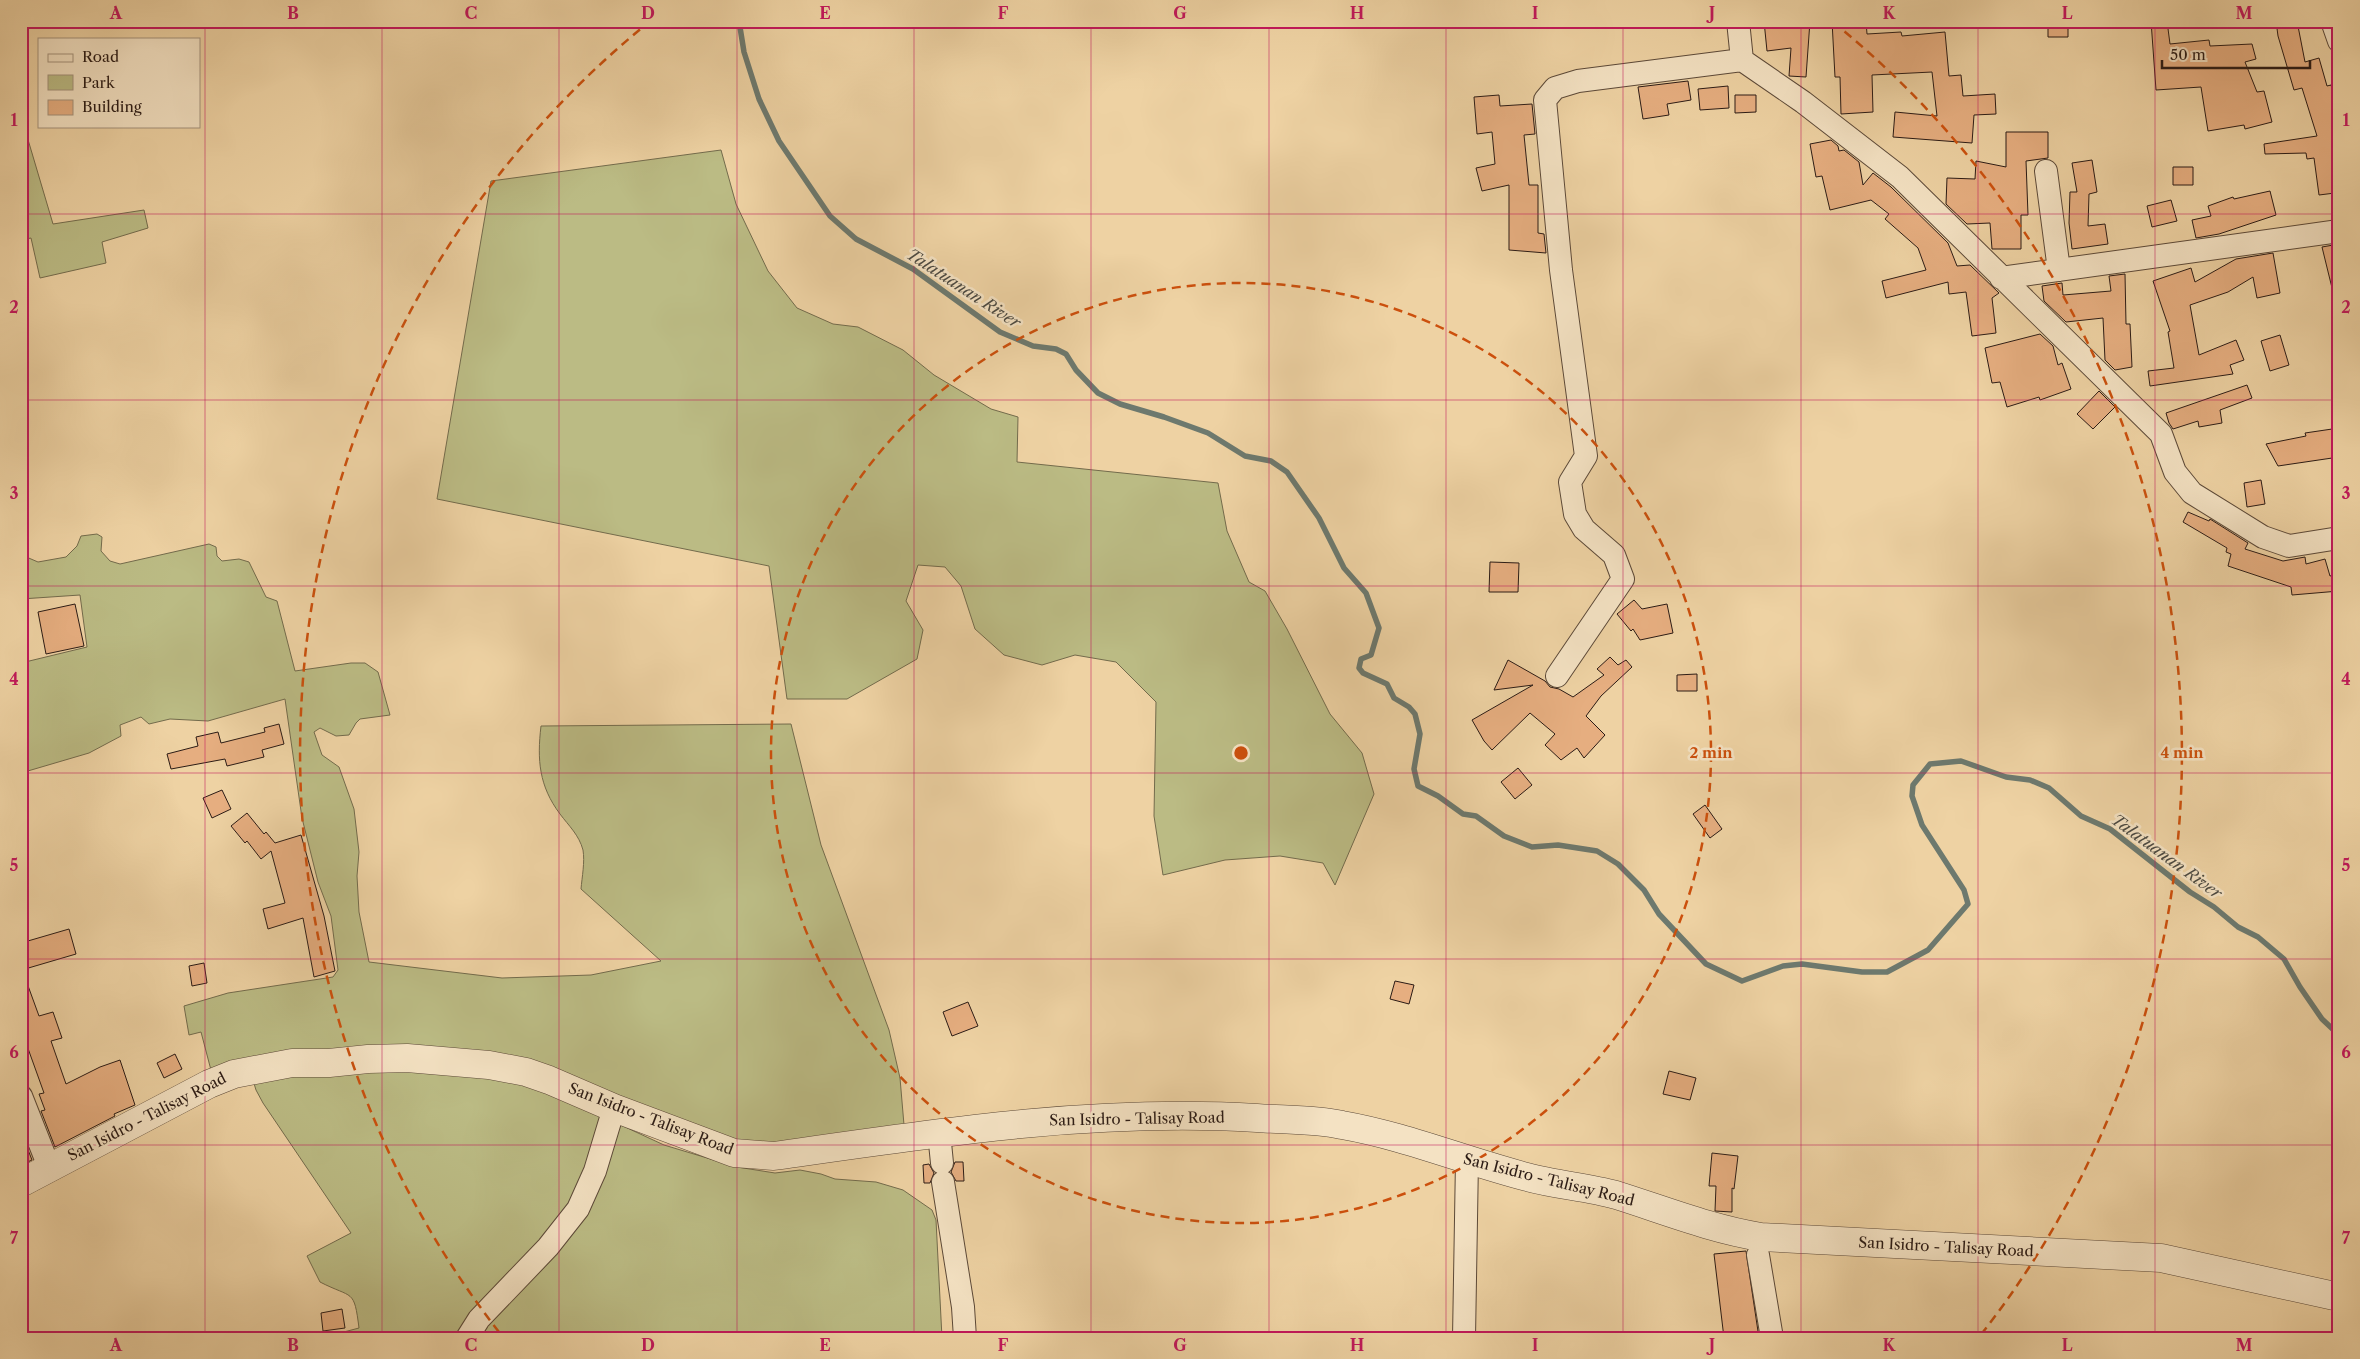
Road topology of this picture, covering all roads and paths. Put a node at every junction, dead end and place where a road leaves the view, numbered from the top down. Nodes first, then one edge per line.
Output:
1 (1738, 21) edge
2 (2332, 21) edge
3 (2339, 41) edge
4 (1742, 60) junction
5 (2046, 171) dead end
6 (2339, 231) edge
7 (2059, 270) junction
8 (2001, 278) junction
9 (2339, 538) edge
10 (1557, 676) dead end
11 (21, 1096) edge
12 (614, 1108) junction
13 (939, 1133) junction
14 (1467, 1160) junction
15 (49, 1167) junction
16 (21, 1183) edge
17 (1758, 1255) dead end
18 (2339, 1297) edge
19 (467, 1338) edge
20 (965, 1338) edge
21 (1464, 1338) edge
22 (1772, 1338) edge

1 - 4 street
2 - 3 street
4 - 8 street
4 - 10 street
5 - 7 street
6 - 7 street
7 - 8 street
8 - 9 street
11 - 15 street
12 - 13 street, San Isidro - Talisay Road
12 - 15 street, San Isidro - Talisay Road
12 - 19 street
13 - 14 street, San Isidro - Talisay Road
13 - 20 street
14 - 18 street, San Isidro - Talisay Road
14 - 21 street
15 - 16 street, San Isidro - Talisay Road
17 - 22 street

